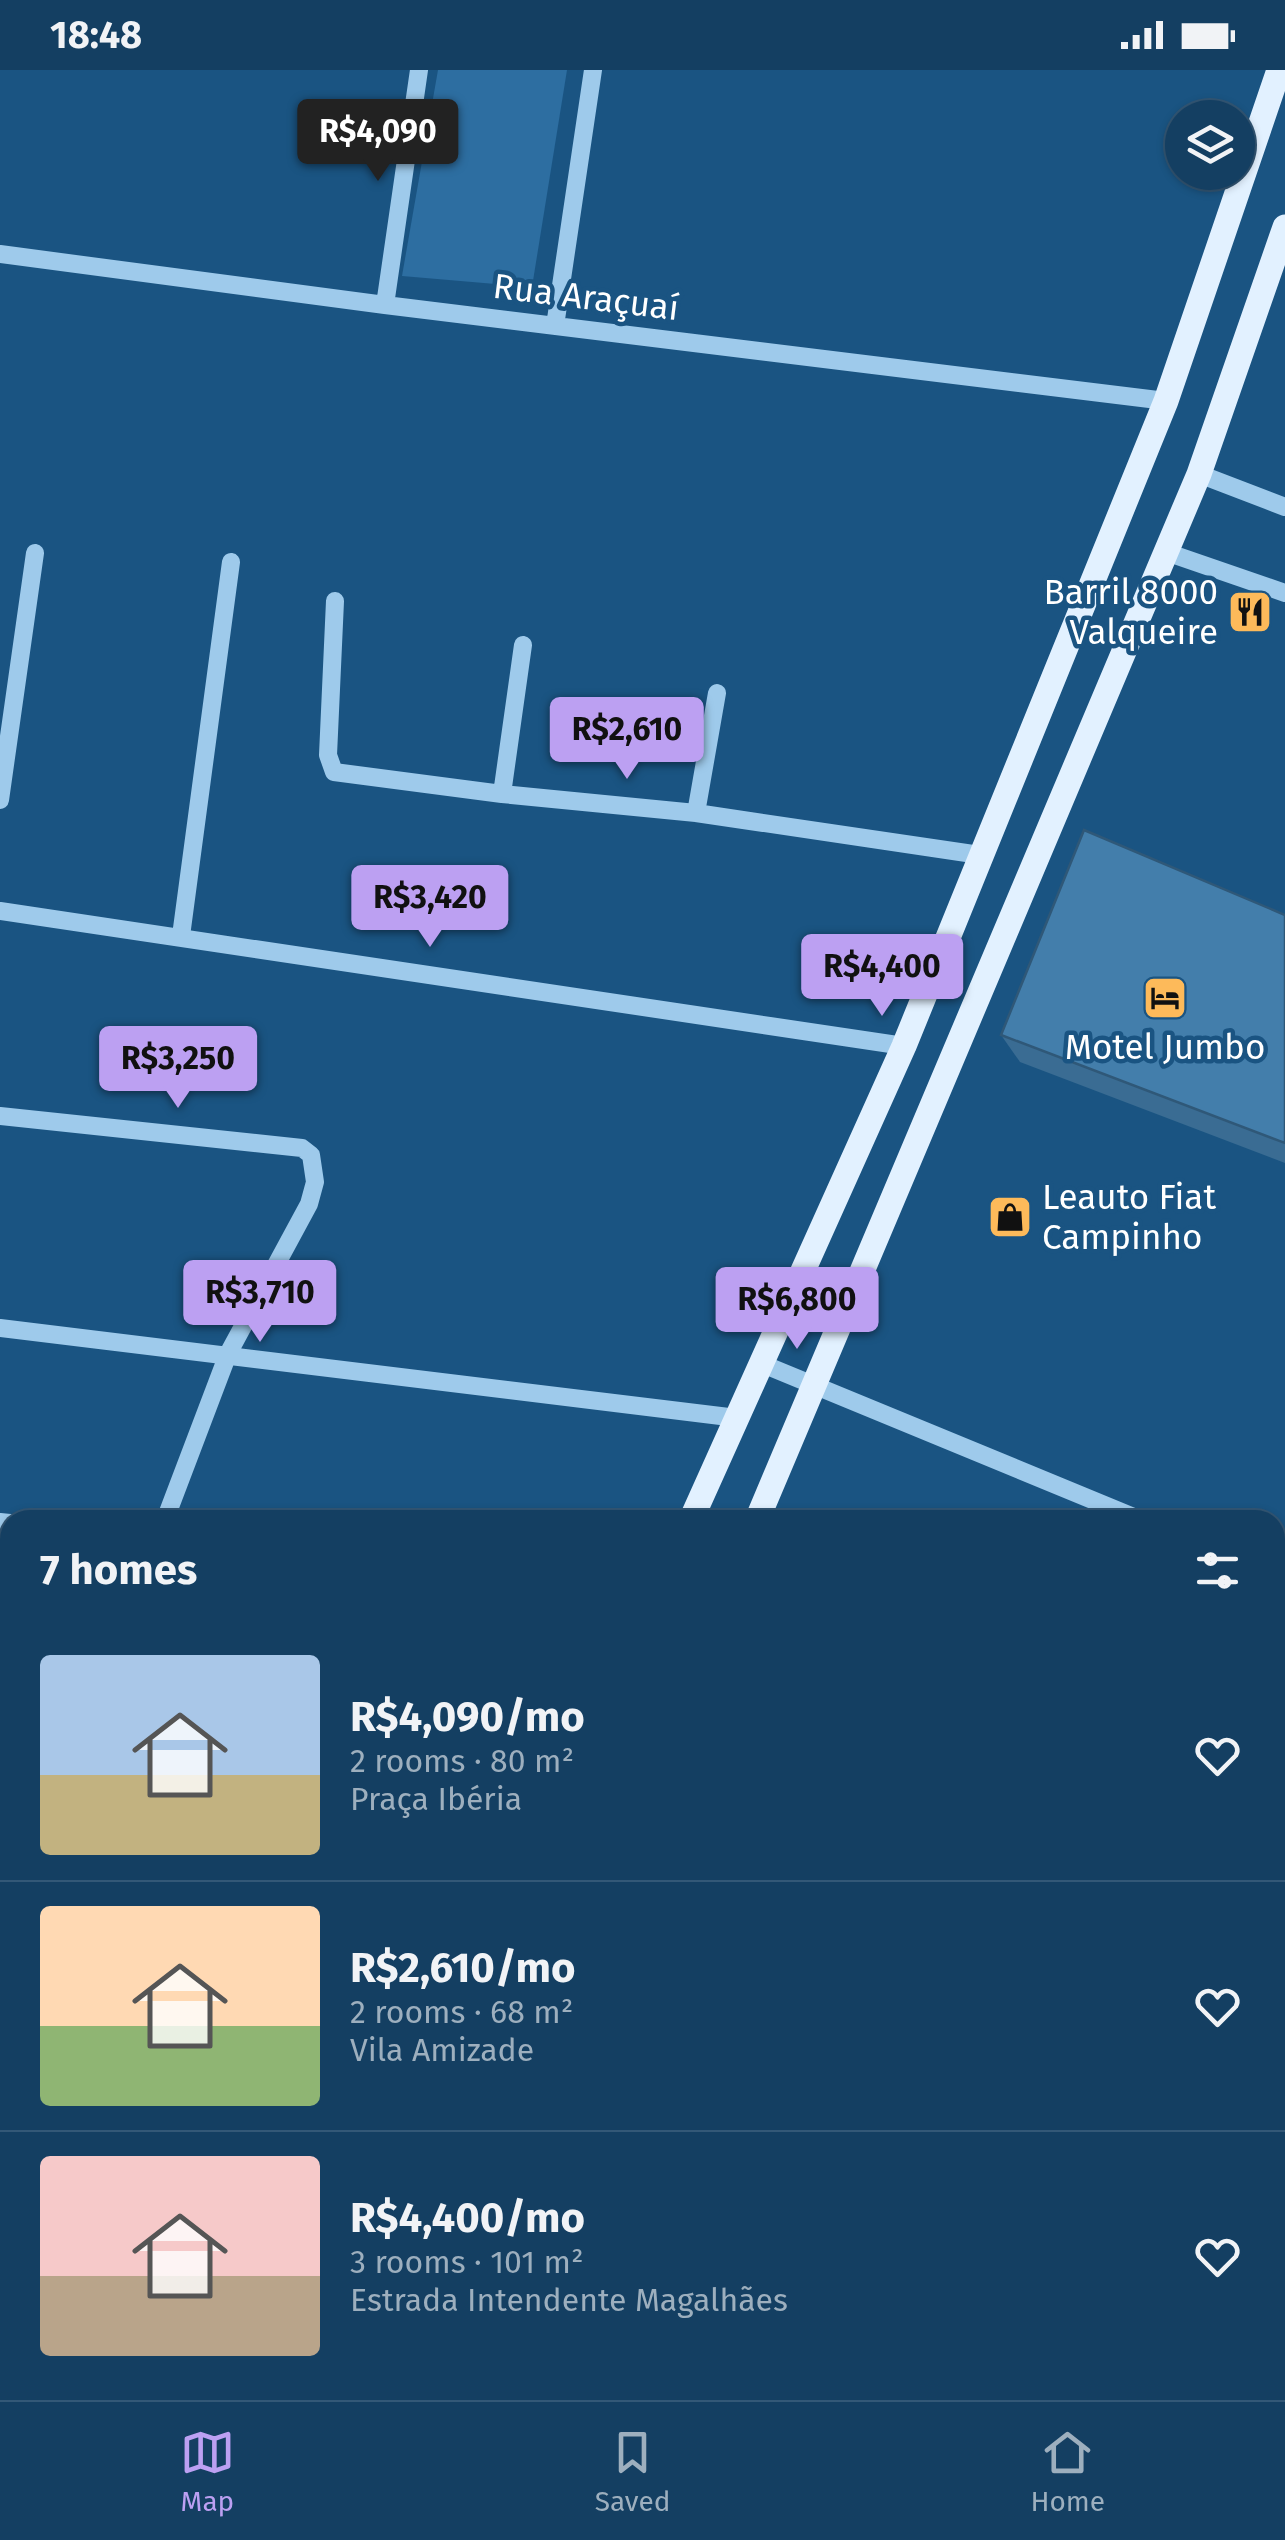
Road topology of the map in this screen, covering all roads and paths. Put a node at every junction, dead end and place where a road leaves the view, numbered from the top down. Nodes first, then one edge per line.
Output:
1 (419, 70) edge
2 (593, 70) edge
3 (1279, 70) edge
4 (1285, 226) edge
5 (0, 254) edge
6 (385, 305) junction
7 (555, 326) junction
8 (1166, 401) junction
9 (1199, 474) junction
10 (1285, 507) edge
11 (1166, 552) junction
12 (34, 553) dead end
13 (231, 562) dead end
14 (1285, 593) edge
15 (335, 601) dead end
16 (524, 644) dead end
17 (717, 693) dead end
18 (502, 794) junction
19 (0, 800) edge
20 (696, 813) junction
21 (980, 856) junction
22 (0, 910) edge
23 (181, 936) junction
24 (904, 1046) junction
25 (0, 1116) edge
26 (0, 1328) edge
27 (228, 1354) junction
28 (760, 1363) junction
29 (815, 1386) junction
30 (737, 1418) junction
31 (169, 1510) edge
32 (696, 1510) edge
33 (761, 1510) edge
34 (1117, 1510) edge

1 - 6 street
2 - 7 street
3 - 8 main road
4 - 9 main road
5 - 6 street, Rua Araçuaí
6 - 7 street, Rua Araçuaí
7 - 8 street, Rua Araçuaí
8 - 21 main road
9 - 10 street
9 - 11 main road
11 - 14 street
11 - 29 main road
12 - 19 street
13 - 23 street
15 - 18 street
16 - 18 street
17 - 20 street
18 - 20 street
20 - 21 street
21 - 24 main road
22 - 23 street
23 - 24 street
24 - 28 main road
25 - 27 street
26 - 27 street
27 - 30 street
27 - 31 street
28 - 29 street
28 - 30 main road
29 - 33 main road
29 - 34 street
30 - 32 main road

